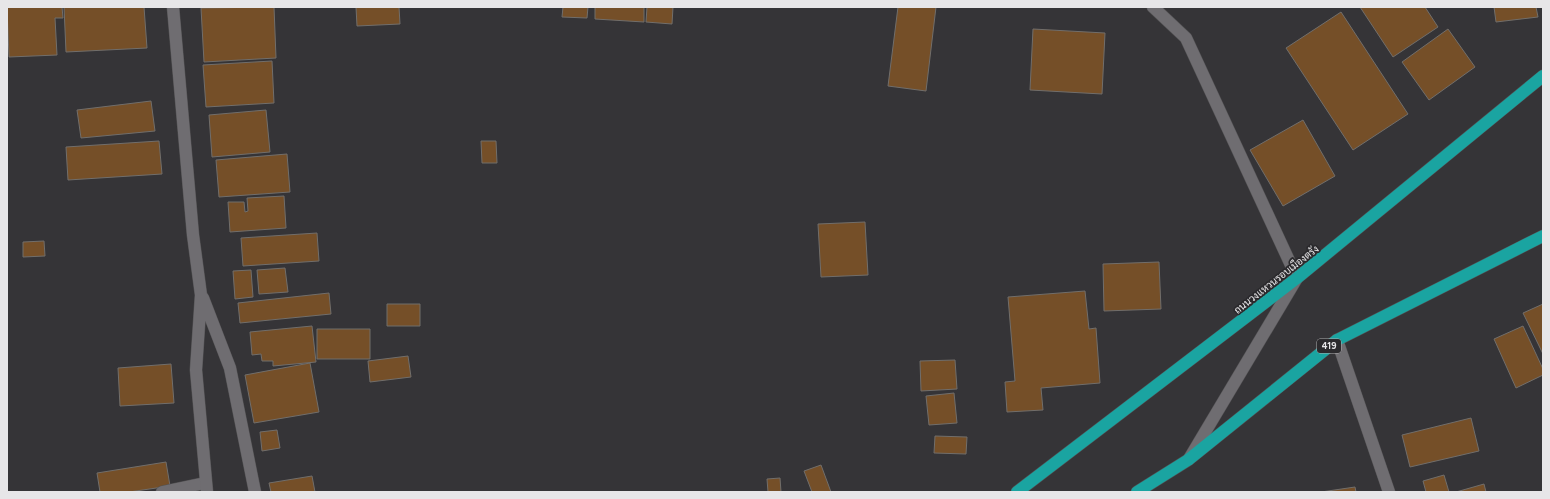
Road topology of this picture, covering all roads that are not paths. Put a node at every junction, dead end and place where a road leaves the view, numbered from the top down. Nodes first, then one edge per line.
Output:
1 (173, 7) edge
2 (1152, 7) edge
3 (1543, 76) edge
4 (1543, 236) edge
5 (1297, 278) junction
6 (201, 295) junction
7 (1337, 340) junction
8 (1188, 460) junction
9 (206, 488) edge
10 (162, 492) edge
11 (254, 492) edge
12 (1017, 492) edge
13 (1137, 492) edge
14 (1389, 492) edge

1 - 6 street
2 - 5 street
3 - 5 highway, ถนนวงแหวนรอบเมืองตรัง
4 - 7 highway, 419
5 - 8 street
5 - 12 highway, ถนนวงแหวนรอบเมืองตรัง
6 - 9 street
6 - 11 street
7 - 8 highway, 419
7 - 14 street
8 - 13 highway, 419
9 - 10 street

